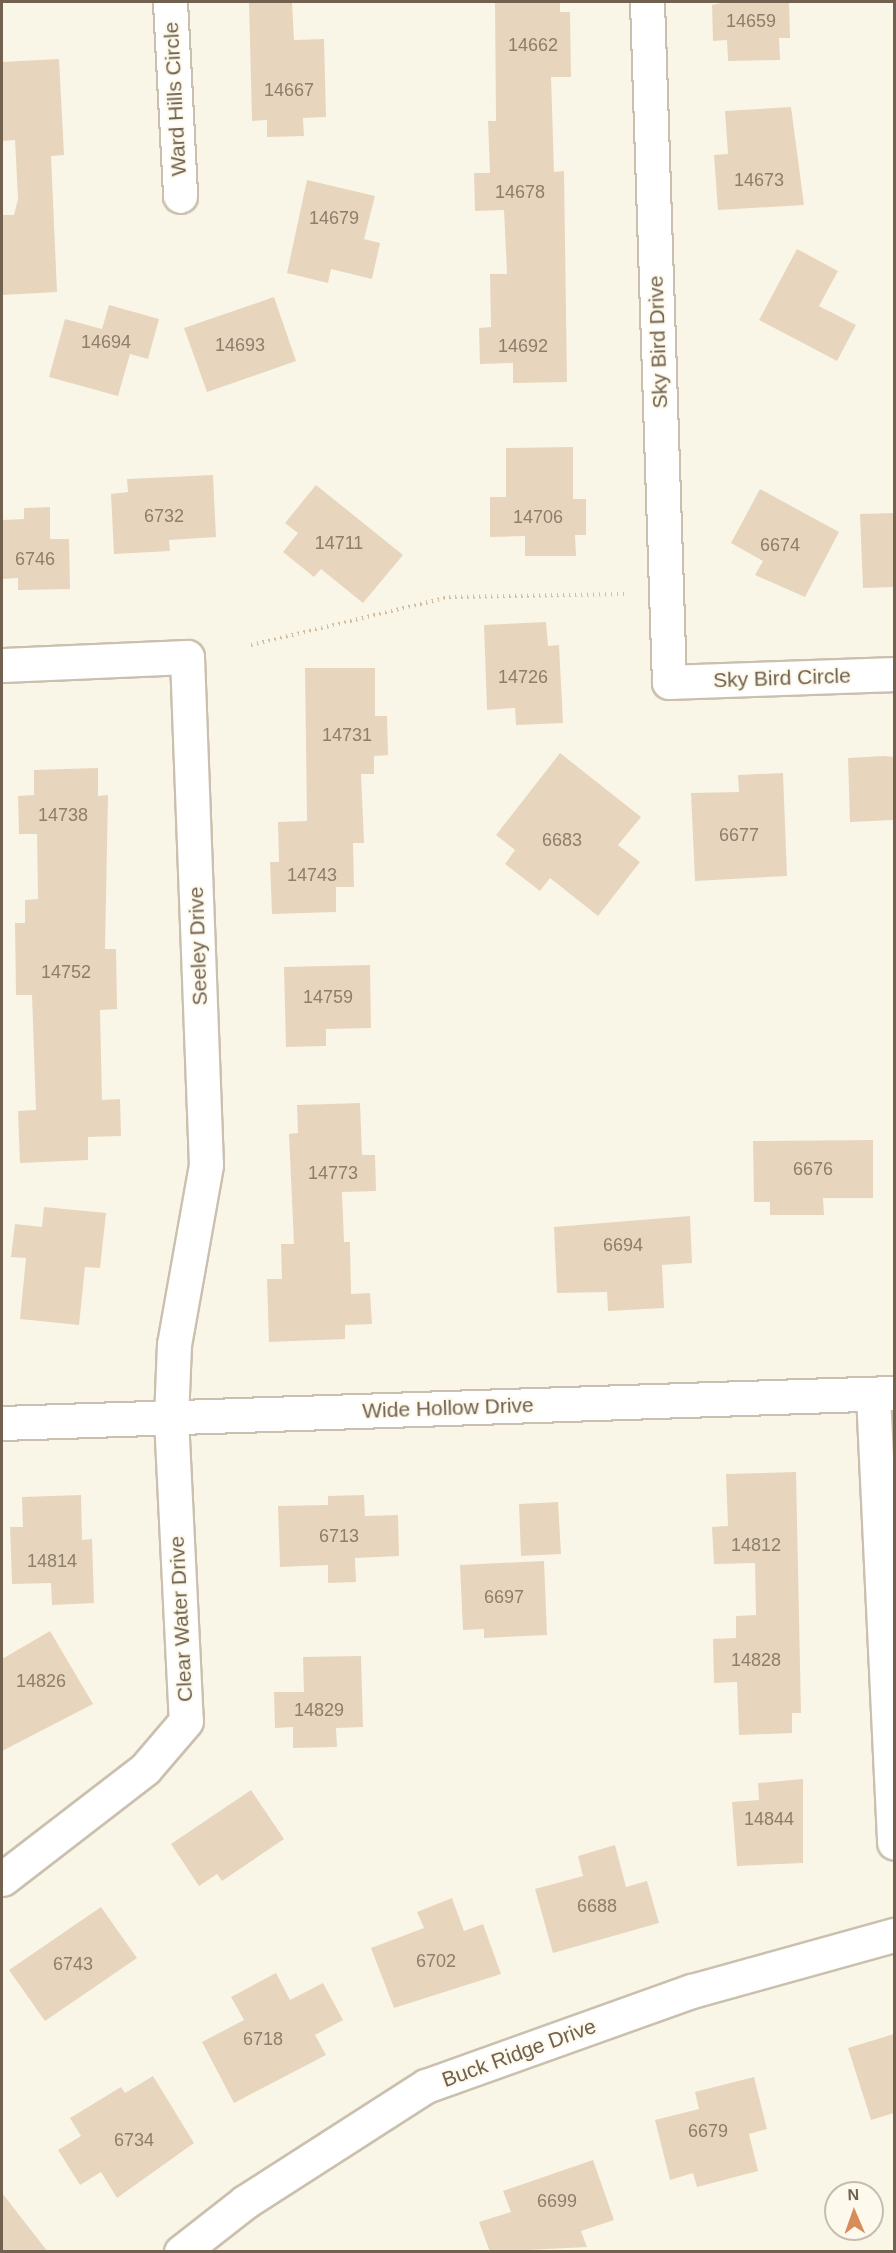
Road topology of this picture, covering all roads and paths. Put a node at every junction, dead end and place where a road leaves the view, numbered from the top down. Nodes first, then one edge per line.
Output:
1 (170, 2) edge
2 (646, 2) edge
3 (180, 196) dead end
4 (624, 594) dead end
5 (251, 645) dead end
6 (2, 665) edge
7 (894, 675) edge
8 (669, 682) joint
9 (884, 1393) edge
10 (171, 1418) junction
11 (2, 1423) edge
12 (894, 1844) edge
13 (2, 1879) edge
14 (894, 1935) edge
15 (181, 2252) edge

1 - 3 street, Ward Hills Circle
2 - 8 street, Sky Bird Drive
4 - 5 path
6 - 10 street, Seeley Drive
7 - 8 street, Sky Bird Circle
9 - 10 street, Wide Hollow Drive
9 - 12 street
10 - 11 street, Wide Hollow Drive
10 - 13 street, Clear Water Drive
14 - 15 street, Buck Ridge Drive

